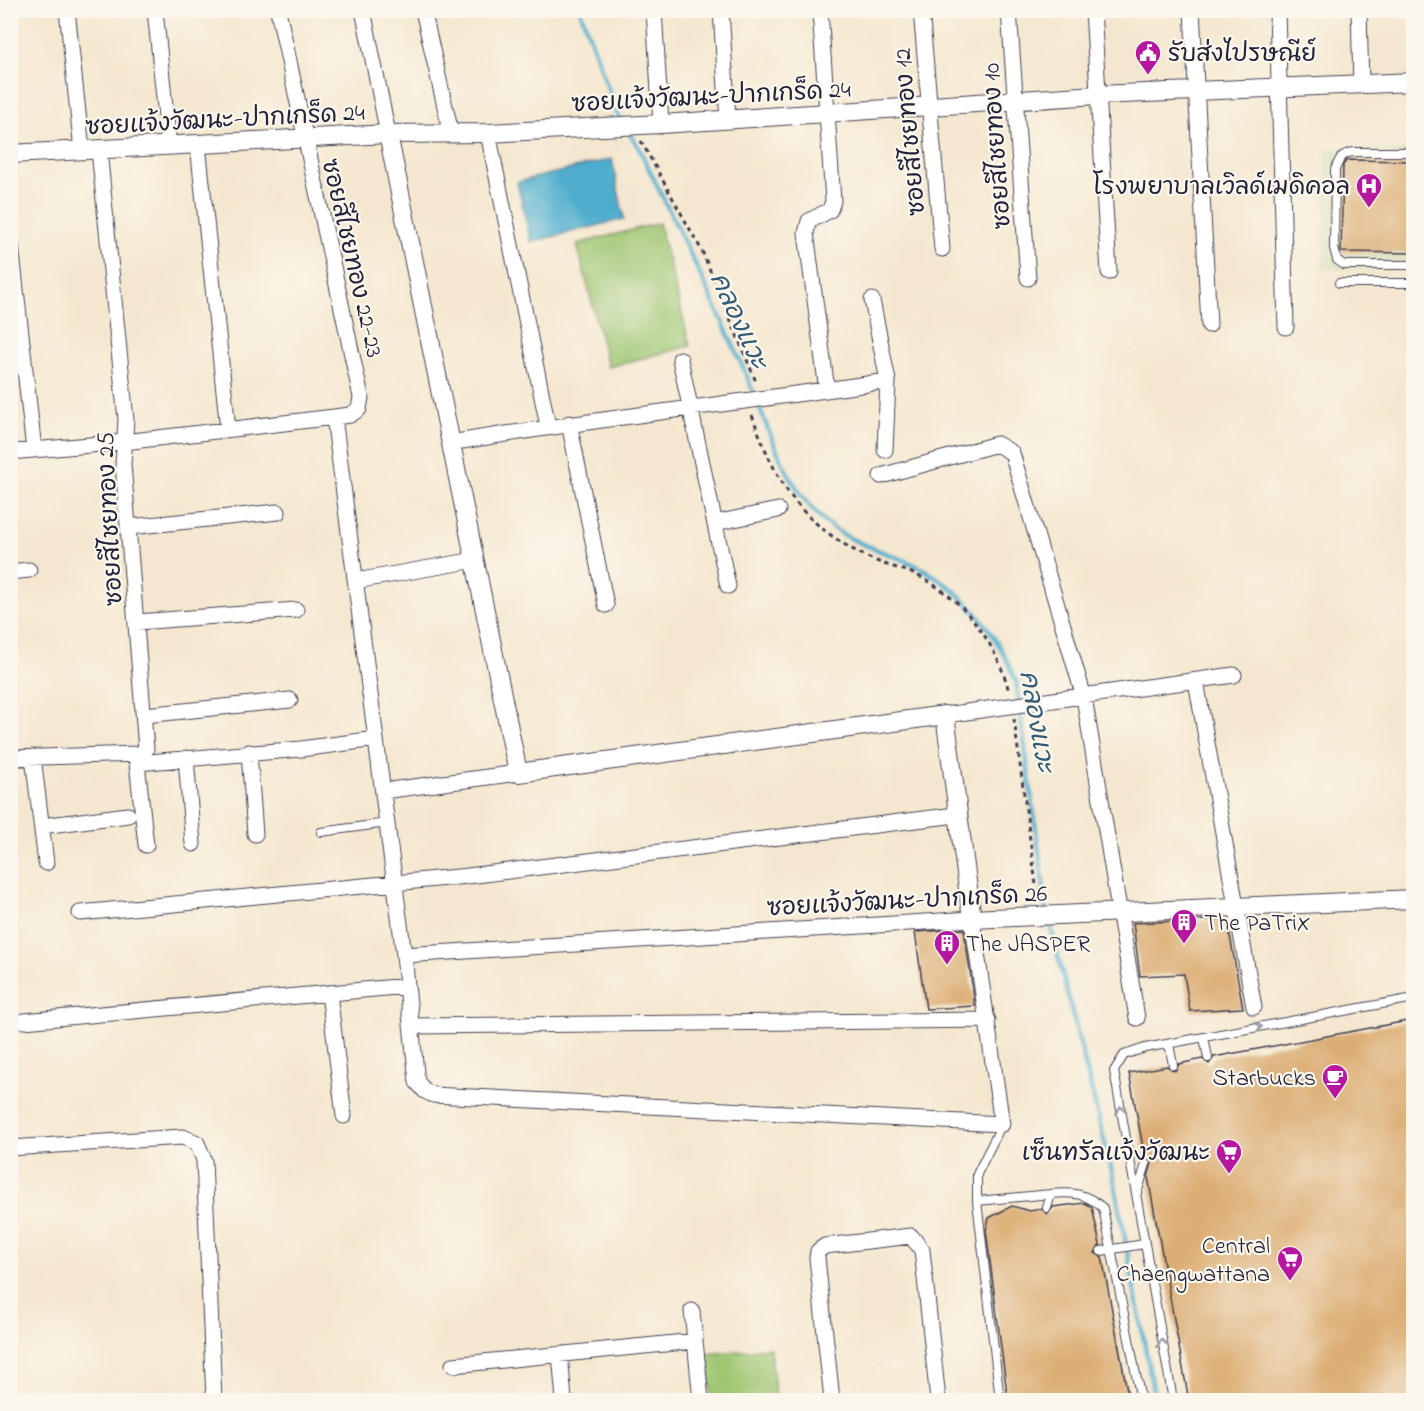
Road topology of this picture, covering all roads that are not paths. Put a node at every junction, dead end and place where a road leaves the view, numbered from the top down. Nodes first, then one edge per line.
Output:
1 (67, 10) edge
2 (155, 10) edge
3 (278, 10) edge
4 (363, 10) edge
5 (423, 10) edge
6 (654, 10) edge
7 (721, 10) edge
8 (820, 10) edge
9 (921, 10) edge
10 (1009, 10) edge
11 (1093, 10) edge
12 (1192, 10) edge
13 (1277, 10) edge
14 (1359, 10) edge
15 (1413, 82) edge
16 (1361, 85) junction
17 (1278, 89) junction
18 (1195, 90) junction
19 (1097, 95) junction
20 (1015, 100) junction
21 (928, 106) junction
22 (825, 113) junction
23 (728, 120) junction
24 (661, 124) junction
25 (451, 133) junction
26 (488, 133) junction
27 (388, 134) junction
28 (303, 140) junction
29 (198, 145) junction
30 (168, 146) junction
31 (91, 150) junction
32 (1413, 152) edge
33 (10, 154) edge
34 (10, 236) edge
35 (942, 249) dead end
36 (1413, 265) edge
37 (1109, 272) dead end
38 (1028, 278) dead end
39 (1339, 283) dead end
40 (1413, 283) edge
41 (872, 300) dead end
42 (1209, 324) dead end
43 (1286, 327) dead end
44 (680, 359) dead end
45 (888, 381) junction
46 (827, 390) junction
47 (691, 410) junction
48 (334, 417) junction
49 (569, 423) junction
50 (548, 426) junction
51 (228, 429) junction
52 (124, 442) junction
53 (451, 443) junction
54 (34, 450) junction
55 (885, 450) dead end
56 (10, 452) edge
57 (881, 476) dead end
58 (778, 510) dead end
59 (278, 512) dead end
60 (714, 523) junction
61 (129, 527) junction
62 (475, 560) junction
63 (30, 570) dead end
64 (10, 572) edge
65 (356, 581) junction
66 (728, 586) dead end
67 (606, 605) dead end
68 (296, 610) dead end
69 (137, 622) junction
70 (1234, 675) dead end
71 (1196, 681) junction
72 (1084, 697) junction
73 (290, 700) dead end
74 (145, 715) junction
75 (945, 715) junction
76 (376, 739) junction
77 (249, 752) junction
78 (33, 757) junction
79 (10, 758) edge
80 (186, 758) junction
81 (518, 773) junction
82 (383, 791) junction
83 (128, 815) dead end
84 (956, 815) junction
85 (387, 823) junction
86 (42, 826) junction
87 (321, 832) dead end
88 (255, 834) dead end
89 (193, 844) dead end
90 (146, 845) dead end
91 (46, 863) dead end
92 (395, 882) junction
93 (1413, 898) edge
94 (1237, 906) junction
95 (1121, 911) junction
96 (80, 914) dead end
97 (972, 920) junction
98 (404, 955) junction
99 (407, 987) junction
100 (329, 993) junction
101 (1413, 998) edge
102 (1254, 1007) dead end
103 (1137, 1018) dead end
104 (988, 1020) junction
105 (24, 1021) dead end
106 (411, 1026) junction
107 (1204, 1037) junction
108 (1169, 1044) junction
109 (1208, 1058) dead end
110 (1173, 1065) dead end
111 (344, 1116) dead end
112 (1002, 1124) junction
113 (10, 1148) edge
114 (1146, 1164) dead end
115 (1051, 1194) junction
116 (1136, 1195) junction
117 (977, 1202) junction
118 (1047, 1208) dead end
119 (1144, 1244) junction
120 (1115, 1248) junction
121 (1101, 1251) dead end
122 (692, 1311) dead end
123 (695, 1341) junction
124 (560, 1354) junction
125 (453, 1365) dead end
126 (214, 1401) edge
127 (564, 1401) edge
128 (701, 1401) edge
129 (832, 1401) edge
130 (938, 1401) edge
131 (1000, 1401) edge
132 (1141, 1401) edge
133 (1173, 1401) edge

1 - 31 street, ซอยสีไชยทอง 25
2 - 30 street
3 - 28 street, ซอยสีไชยทอง 22-23
4 - 27 street
5 - 25 street
6 - 24 street
7 - 23 street
8 - 22 street
9 - 21 street, ซอยสีไชยทอง 12
10 - 20 street, ซอยสีไชยทอง 10
11 - 19 street
12 - 18 street
13 - 17 street
14 - 16 street
15 - 16 street, ซอยแจ้งวัฒนะ-ปากเกร็ด 24
16 - 17 street, ซอยแจ้งวัฒนะ-ปากเกร็ด 24
17 - 18 street, ซอยแจ้งวัฒนะ-ปากเกร็ด 24
17 - 43 street
18 - 19 street, ซอยแจ้งวัฒนะ-ปากเกร็ด 24
18 - 42 street
19 - 20 street, ซอยแจ้งวัฒนะ-ปากเกร็ด 24
19 - 37 street
20 - 21 street, ซอยแจ้งวัฒนะ-ปากเกร็ด 24
20 - 38 street, ซอยสีไชยทอง 10
21 - 22 street, ซอยแจ้งวัฒนะ-ปากเกร็ด 24
21 - 35 street, ซอยสีไชยทอง 12
22 - 23 street, ซอยแจ้งวัฒนะ-ปากเกร็ด 24
22 - 46 street
23 - 24 street, ซอยแจ้งวัฒนะ-ปากเกร็ด 24
24 - 26 street, ซอยแจ้งวัฒนะ-ปากเกร็ด 24
25 - 26 street, ซอยแจ้งวัฒนะ-ปากเกร็ด 24
25 - 27 street, ซอยแจ้งวัฒนะ-ปากเกร็ด 24
26 - 50 street
27 - 28 street, ซอยแจ้งวัฒนะ-ปากเกร็ด 24
27 - 53 street
28 - 29 street, ซอยแจ้งวัฒนะ-ปากเกร็ด 24
28 - 48 street, ซอยสีไชยทอง 22-23
29 - 30 street, ซอยแจ้งวัฒนะ-ปากเกร็ด 24
29 - 51 street
30 - 31 street, ซอยแจ้งวัฒนะ-ปากเกร็ด 24
31 - 33 street, ซอยแจ้งวัฒนะ-ปากเกร็ด 24
31 - 52 street, ซอยสีไชยทอง 25
32 - 36 lane
34 - 54 street
39 - 40 lane
41 - 45 street
44 - 47 street
45 - 46 street
45 - 55 street
46 - 47 street
47 - 49 street
47 - 60 street
48 - 51 street
48 - 65 street
49 - 50 street
49 - 67 street
50 - 53 street
51 - 52 street
52 - 54 street
52 - 61 street, ซอยสีไชยทอง 25
53 - 62 street
54 - 56 street
57 - 72 street
58 - 60 street
59 - 61 street
60 - 66 street
61 - 69 street, ซอยสีไชยทอง 25
62 - 65 street
62 - 81 street
63 - 64 street
65 - 76 street
68 - 69 street
69 - 74 street, ซอยสีไชยทอง 25
70 - 71 street
71 - 72 street
71 - 94 street
72 - 75 street
72 - 95 street
73 - 74 street
74 - 78 street, ซอยสีไชยทอง 25
75 - 81 street
75 - 84 street
76 - 77 street
76 - 82 street
77 - 80 street
77 - 88 street
78 - 79 street, ซอยสีไชยทอง 25
78 - 86 street
80 - 89 street
80 - 90 street
81 - 82 street
82 - 85 street
83 - 86 street
84 - 92 street
84 - 97 street
85 - 87 lane
85 - 92 street
86 - 91 street
92 - 96 street
92 - 98 street
93 - 94 street, ซอยแจ้งวัฒนะ-ปากเกร็ด 26
94 - 95 street, ซอยแจ้งวัฒนะ-ปากเกร็ด 26
94 - 102 street
95 - 97 street, ซอยแจ้งวัฒนะ-ปากเกร็ด 26
95 - 103 street
97 - 98 street, ซอยแจ้งวัฒนะ-ปากเกร็ด 26
97 - 104 street
98 - 99 street
99 - 100 street
99 - 106 street
100 - 105 street
100 - 111 street
107 -> 101 lane
104 - 106 street
104 - 112 street
106 - 112 street
107 - 108 lane
107 - 109 lane
108 - 110 lane
116 -> 108 lane
112 - 117 lane
113 - 126 street
114 - 116 lane
115 - 117 lane
115 - 118 lane
115 - 120 lane
116 - 119 lane
117 - 131 lane
119 - 120 lane
133 -> 119 lane
120 - 121 lane
120 - 132 lane
122 - 123 street
123 - 124 street
123 - 128 street
124 - 125 street
124 - 127 street
129 - 130 street

